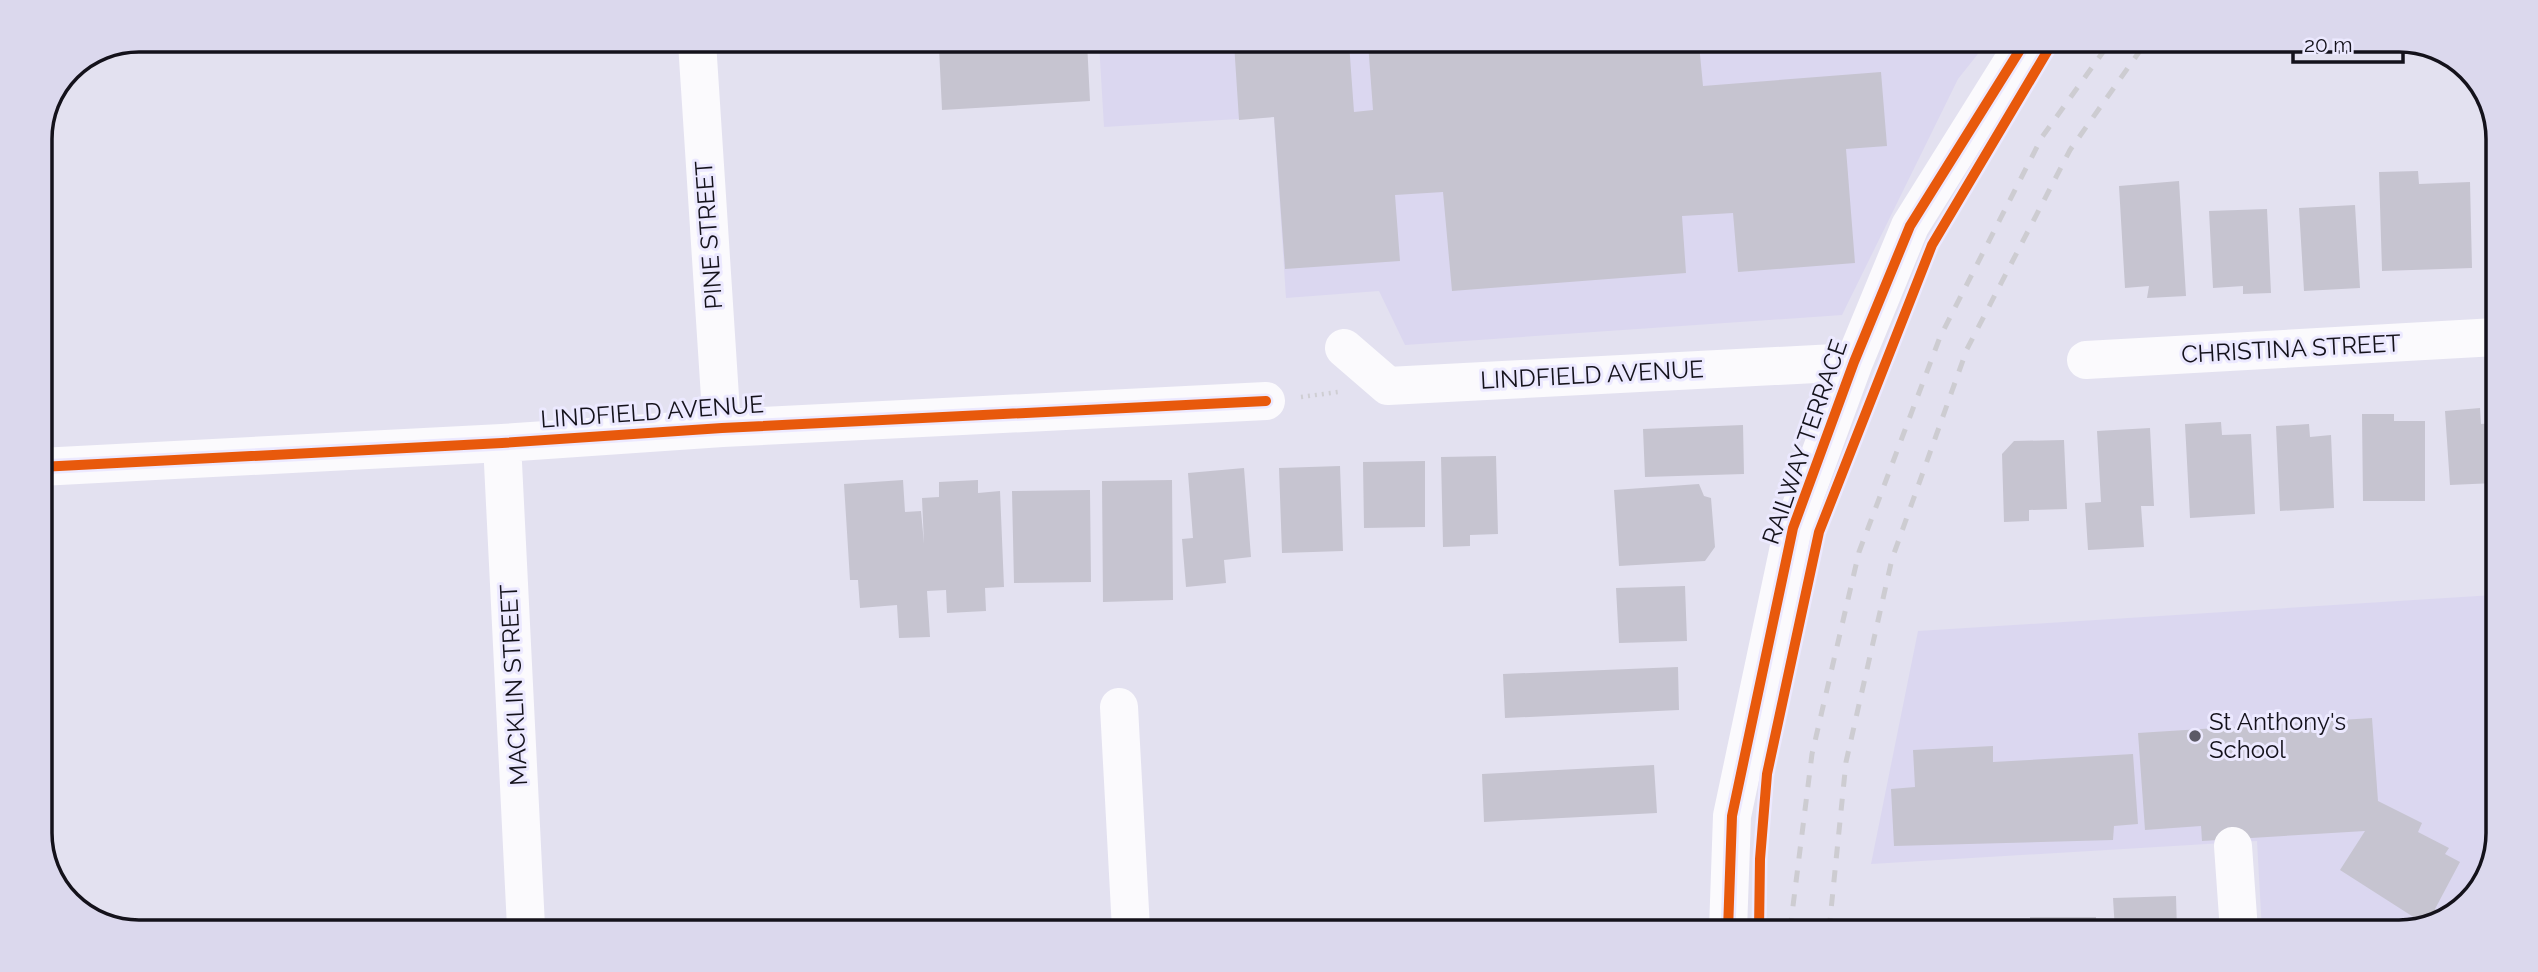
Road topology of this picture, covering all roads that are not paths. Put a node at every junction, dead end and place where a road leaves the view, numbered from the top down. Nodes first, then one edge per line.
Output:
1 (698, 52) edge
2 (2019, 52) edge
3 (2485, 338) edge
4 (1344, 348) dead end
5 (2086, 360) dead end
6 (1854, 362) junction
7 (1266, 401) road end
8 (722, 428) junction
9 (502, 443) junction
10 (52, 466) edge
11 (1119, 707) dead end
12 (2233, 846) dead end
13 (526, 920) edge
14 (1131, 920) edge
15 (1728, 920) edge
16 (2238, 920) edge

1 - 8 street, PINE STREET
2 - 6 street, RAILWAY TERRACE
3 - 5 street, CHRISTINA STREET
4 - 6 street, LINDFIELD AVENUE
6 - 15 street, RAILWAY TERRACE
7 - 8 street, LINDFIELD AVENUE
8 - 9 street, LINDFIELD AVENUE
9 - 10 street, LINDFIELD AVENUE
9 - 13 street, MACKLIN STREET
11 - 14 street
12 - 16 street

